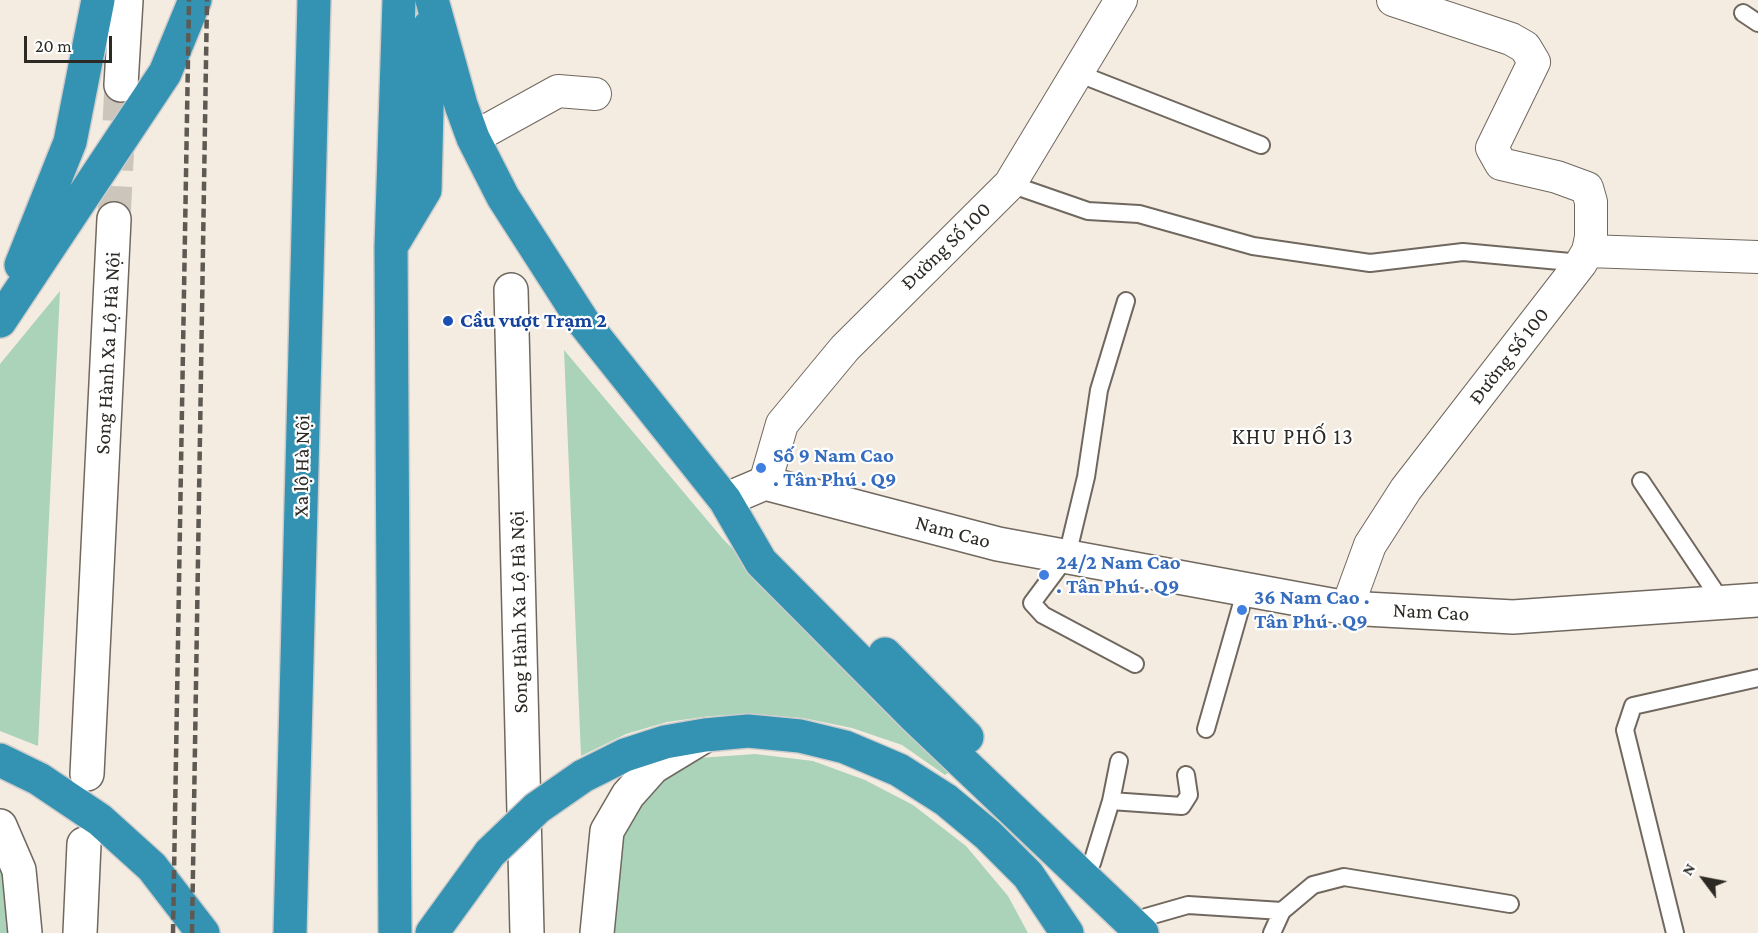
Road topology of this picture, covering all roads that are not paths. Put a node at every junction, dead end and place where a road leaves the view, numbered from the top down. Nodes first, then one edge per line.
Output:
1 (98, 0) edge
2 (126, 0) edge
3 (195, 0) edge
4 (314, 0) edge
5 (399, 0) edge
6 (431, 0) edge
7 (1121, 0) edge
8 (1393, 0) edge
9 (1743, 13) dead end
10 (1758, 23) edge
11 (1077, 73) junction
12 (121, 85) tunnel mouth
13 (595, 94) dead end
14 (473, 138) junction
15 (1261, 145) dead end
16 (1010, 183) junction
17 (114, 219) tunnel mouth
18 (391, 247) junction
19 (1585, 257) junction
20 (1758, 257) edge
21 (511, 290) dead end
22 (1126, 301) dead end
23 (0, 319) edge
24 (1641, 481) dead end
25 (765, 483) junction
26 (725, 500) junction
27 (1067, 556) junction
28 (1246, 590) junction
29 (1758, 600) edge
30 (1722, 602) junction
31 (1347, 608) junction
32 (1135, 664) dead end
33 (1758, 678) edge
34 (1206, 729) dead end
35 (705, 735) junction
36 (0, 759) edge
37 (1119, 760) dead end
38 (87, 774) dead end
39 (1186, 775) dead end
40 (1112, 801) junction
41 (0, 826) edge
42 (84, 844) dead end
43 (1092, 863) junction
44 (1510, 904) dead end
45 (1282, 910) junction
46 (1151, 928) edge
47 (25, 933) edge
48 (80, 933) edge
49 (203, 933) edge
50 (290, 933) edge
51 (395, 933) edge
52 (432, 933) edge
53 (527, 933) edge
54 (597, 933) edge
55 (1066, 933) edge
56 (1272, 933) edge
57 (1675, 933) edge

1 - 23 highway
2 - 12 main road
3 - 23 highway
4 - 50 highway, Xa lộ Hà Nội
5 - 18 highway
6 - 14 highway
6 - 18 highway
7 - 11 street, Đường Số 100
8 - 19 street
9 - 10 lane
11 - 15 lane
11 - 16 street, Đường Số 100
13 - 14 street
14 - 26 highway
16 - 19 lane
16 - 25 street, Đường Số 100
17 - 38 main road, Song Hành Xa Lộ Hà Nội
18 - 51 highway
19 - 20 street
19 - 31 street, Đường Số 100
21 - 53 main road, Song Hành Xa Lộ Hà Nội
22 - 27 lane
24 - 30 lane
25 - 26 main road
25 - 27 main road, Nam Cao
26 - 43 highway
26 - 46 highway
27 - 28 main road, Nam Cao
27 - 32 lane
28 - 31 main road, Nam Cao
28 - 34 lane
29 - 30 main road, Nam Cao
30 - 31 main road, Nam Cao
33 - 57 lane
35 - 52 highway, bridge
35 - 54 main road
35 - 55 highway
36 - 49 highway
37 - 40 lane
39 - 40 lane
40 - 43 lane
41 - 47 main road
42 - 48 main road
43 - 46 highway
44 - 45 lane
45 - 46 lane
45 - 56 lane

